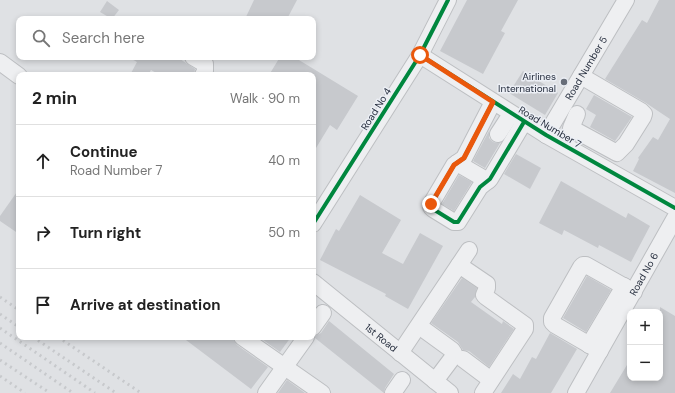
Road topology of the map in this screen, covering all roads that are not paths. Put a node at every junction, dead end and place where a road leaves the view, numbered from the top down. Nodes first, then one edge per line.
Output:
1 (448, 0) edge
2 (626, 0) edge
3 (420, 55) junction
4 (198, 60) edge
5 (0, 62) edge
6 (204, 72) edge
7 (16, 74) edge
8 (581, 76) junction
9 (493, 102) junction
10 (518, 118) junction
11 (498, 134) dead end
12 (546, 135) junction
13 (614, 152) junction
14 (457, 163) junction
15 (605, 169) junction
16 (488, 181) junction
17 (675, 208) edge
18 (675, 218) edge
19 (316, 219) edge
20 (469, 250) dead end
21 (459, 265) junction
22 (316, 284) edge
23 (629, 289) junction
24 (323, 313) dead end
25 (316, 322) edge
26 (419, 326) junction
27 (246, 340) edge
28 (304, 340) edge
29 (595, 348) junction
30 (400, 353) junction
31 (463, 359) dead end
32 (284, 367) junction
33 (402, 380) dead end
34 (435, 381) junction
35 (487, 387) edge
36 (266, 393) edge
37 (322, 393) edge
38 (393, 393) edge
39 (450, 393) edge
40 (576, 393) edge

1 - 3 street, Road No 4
2 - 8 street, Road Number 5
3 - 9 street, Road Number 7
3 - 19 street, Road No 4
4 - 6 street
5 - 7 street
8 - 12 street, Road Number 5
8 - 13 street
9 - 10 street, Road Number 7
9 - 14 street
10 - 11 street
10 - 12 street, Road Number 7
10 - 16 street
12 - 13 street
12 - 15 street, Road Number 7
13 - 15 street
14 - 16 street
14 - 16 street
15 - 17 street, Road Number 7
18 - 23 street, Road No 6
20 - 21 street
21 - 26 street
21 - 35 street
22 - 30 street, 1st Road
23 - 29 street, Road No 6
23 - 29 street
24 - 25 street
26 - 30 street
26 - 34 street
27 - 32 street
28 - 32 street
29 - 40 street, Road No 6
30 - 34 street, 1st Road
31 - 35 street
32 - 36 street
32 - 37 street
33 - 38 street
34 - 39 street, 1st Road

